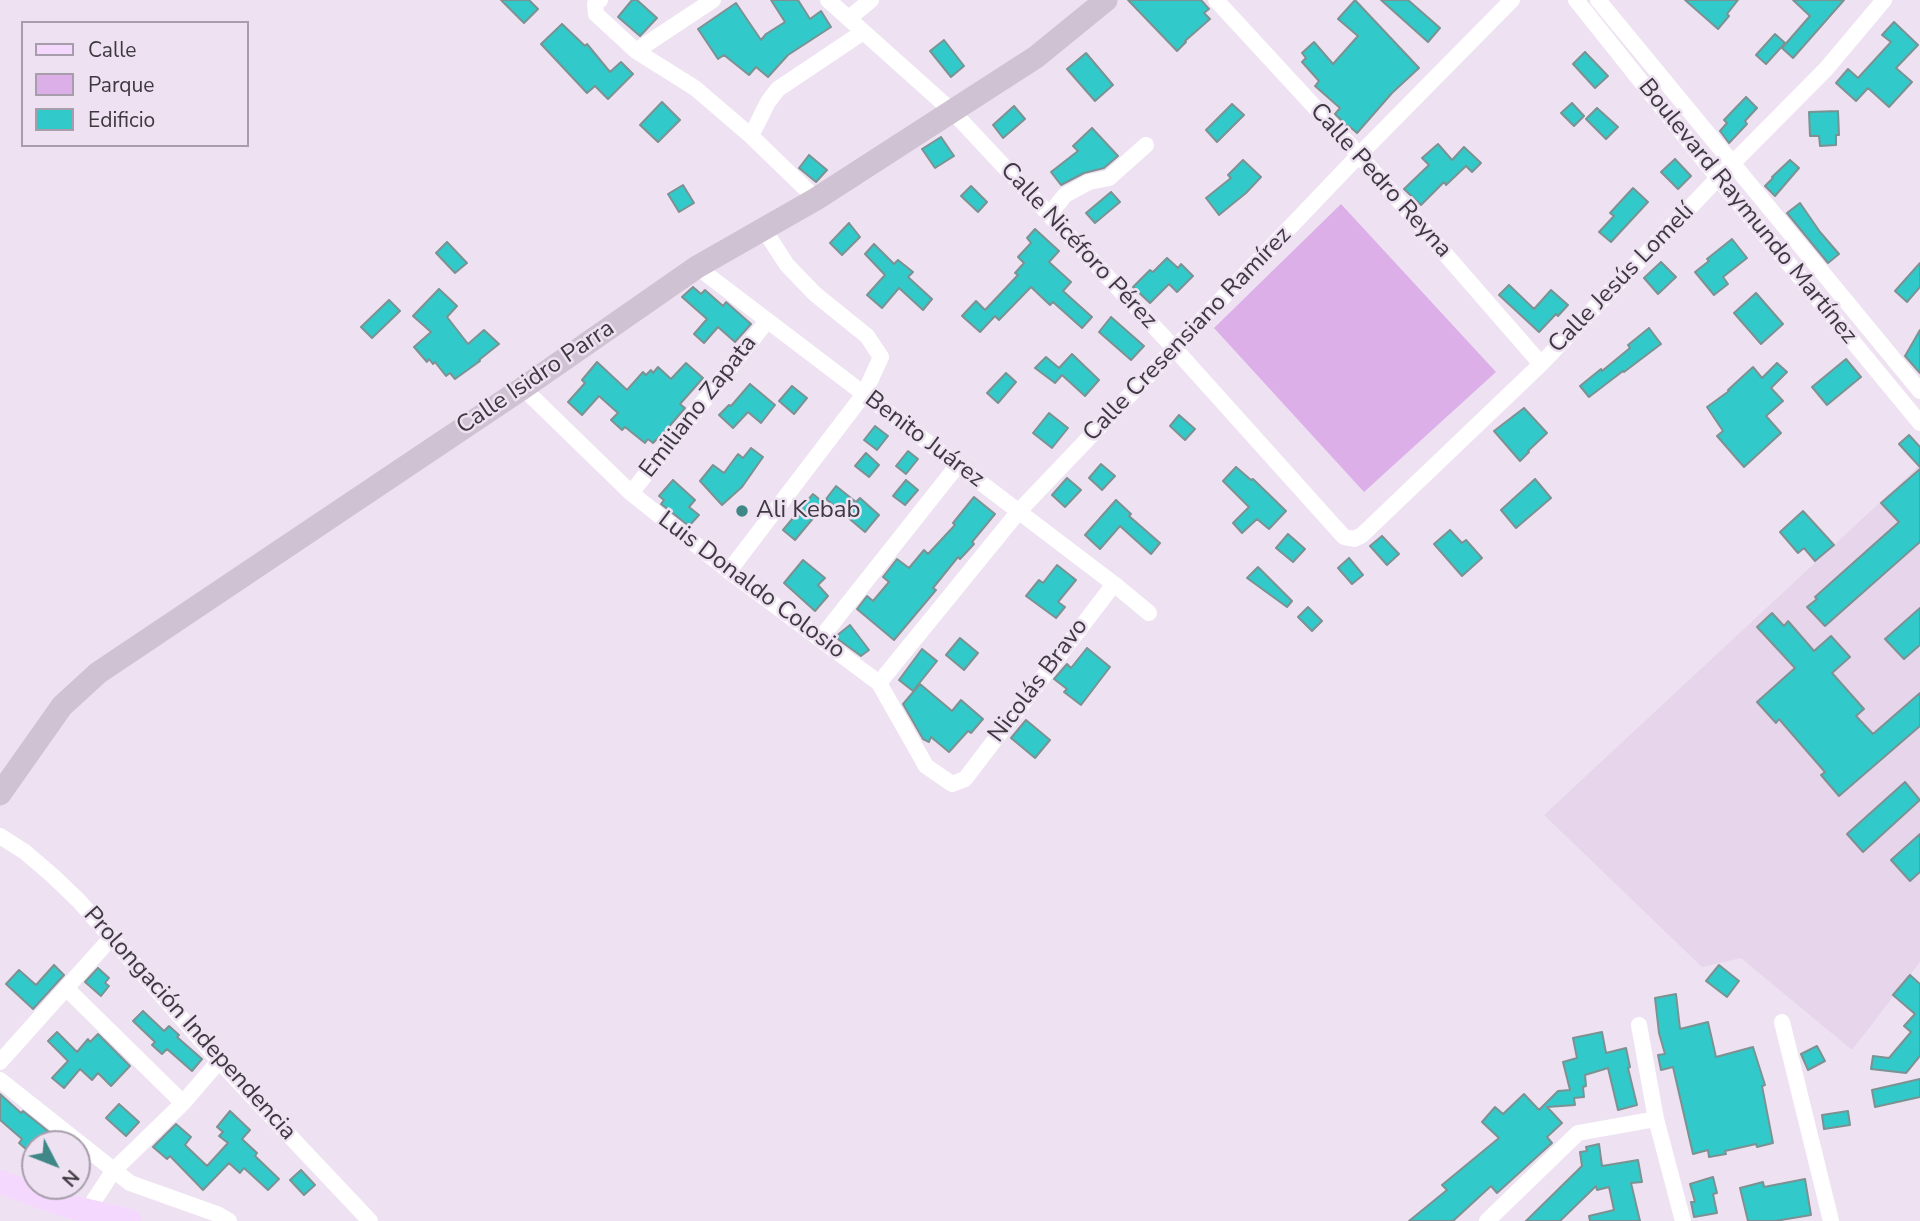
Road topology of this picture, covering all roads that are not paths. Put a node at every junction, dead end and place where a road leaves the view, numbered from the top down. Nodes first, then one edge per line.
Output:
1 (600, 0) edge
2 (713, 0) edge
3 (828, 0) edge
4 (871, 0) edge
5 (1106, 0) edge
6 (1216, 0) edge
7 (1512, 0) edge
8 (1576, 0) edge
9 (1598, 0) edge
10 (1884, 0) edge
11 (849, 18) junction
12 (863, 32) junction
13 (636, 51) junction
14 (953, 112) junction
15 (751, 136) junction
16 (1146, 145) dead end
17 (1359, 155) junction
18 (1733, 162) junction
19 (1718, 178) junction
20 (816, 199) junction
21 (1049, 215) junction
22 (763, 228) junction
23 (697, 267) junction
24 (767, 321) junction
25 (1174, 349) junction
26 (1541, 364) junction
27 (523, 388) junction
28 (1919, 389) edge
29 (864, 394) junction
30 (1902, 401) junction
31 (1920, 423) edge
32 (957, 466) junction
33 (631, 493) junction
34 (1019, 511) junction
35 (1344, 537) joint
36 (729, 571) junction
37 (1114, 584) junction
38 (1149, 613) dead end
39 (820, 639) junction
40 (879, 683) junction
41 (965, 779) joint
42 (0, 794) edge
43 (0, 836) edge
44 (111, 938) junction
45 (66, 988) junction
46 (1782, 1022) dead end
47 (1639, 1025) dead end
48 (219, 1060) junction
49 (0, 1062) edge
50 (0, 1080) edge
51 (183, 1103) junction
52 (1657, 1119) junction
53 (114, 1170) junction
54 (0, 1182) edge
55 (72, 1213) edge
56 (130, 1221) edge
57 (229, 1221) edge
58 (370, 1221) edge
59 (1487, 1221) edge
60 (1683, 1221) edge
61 (1831, 1221) edge

1 - 13 street
2 - 13 street
3 - 11 street, Calle Nicéforo Pérez
4 - 11 street
5 - 14 street, Calle Isidro Parra
6 - 17 street, Calle Pedro Reyna
7 - 17 street, Calle Cresensiano Ramírez
8 - 19 street, Boulevard Raymundo Martínez
9 - 18 street, Boulevard Raymundo Martínez
10 - 18 street, Calle Jesús Lomelí
11 - 12 street, Calle Nicéforo Pérez
12 - 14 street, Calle Nicéforo Pérez
12 - 15 street
13 - 15 street
14 - 20 street, Calle Isidro Parra
14 - 21 street, Calle Nicéforo Pérez
15 - 20 street
16 - 21 street
17 - 25 street, Calle Cresensiano Ramírez
17 - 26 street, Calle Pedro Reyna
18 - 19 street, Calle Jesús Lomelí
18 - 28 street, Boulevard Raymundo Martínez
19 - 26 street, Calle Jesús Lomelí
19 - 30 street, Boulevard Raymundo Martínez
20 - 22 street, Calle Isidro Parra
21 - 25 street, Calle Nicéforo Pérez
22 - 23 street, Calle Isidro Parra
22 - 29 street
23 - 24 street, Benito Juárez
23 - 27 street, Calle Isidro Parra
24 - 29 street, Benito Juárez
24 - 33 street, Emiliano Zapata
25 - 34 street, Calle Cresensiano Ramírez
25 - 35 street, Calle Nicéforo Pérez
26 - 35 street, Calle Jesús Lomelí
27 - 33 street, Luis Donaldo Colosio
27 - 42 street, Calle Isidro Parra
28 - 30 street
29 - 32 street, Benito Juárez
29 - 36 street
30 - 31 street, Boulevard Raymundo Martínez
32 - 34 street, Benito Juárez
32 - 39 street
33 - 36 street, Luis Donaldo Colosio
34 - 37 street, Benito Juárez
34 - 40 street, Calle Cresensiano Ramírez
36 - 39 street, Luis Donaldo Colosio
37 - 38 street, Benito Juárez
37 - 41 street, Nicolás Bravo
39 - 40 street, Luis Donaldo Colosio
40 - 41 street, Luis Donaldo Colosio
43 - 44 street, Prolongación Independencia
44 - 45 street
44 - 48 street, Prolongación Independencia
45 - 49 street
45 - 51 street
46 - 61 street
47 - 52 street
48 - 51 street
48 - 58 street, Prolongación Independencia
50 - 53 street
51 - 53 street
52 - 59 street
52 - 60 street
53 - 55 street
53 - 57 street
54 - 55 main road
55 - 56 main road

